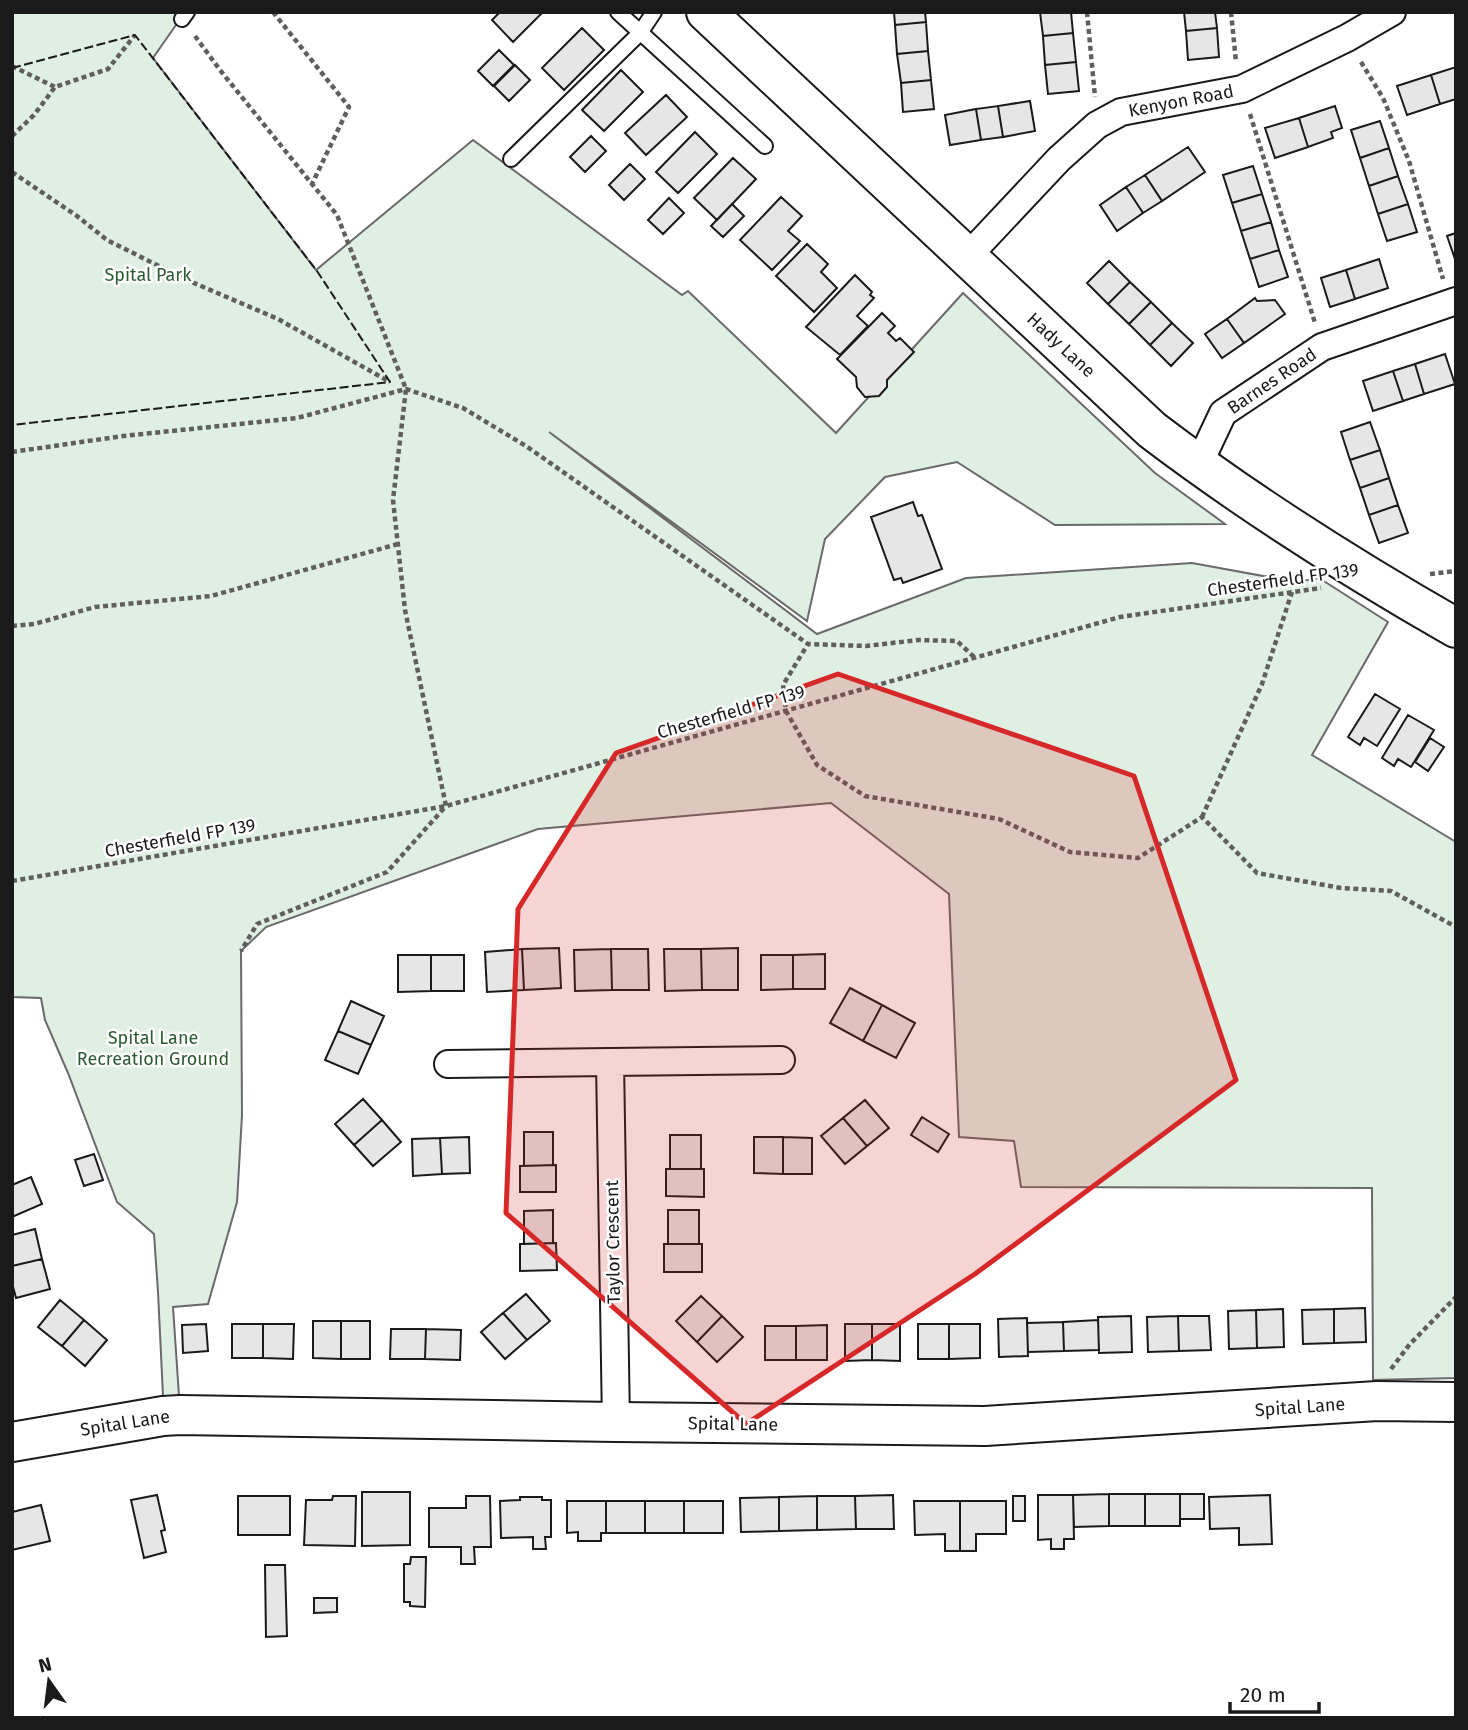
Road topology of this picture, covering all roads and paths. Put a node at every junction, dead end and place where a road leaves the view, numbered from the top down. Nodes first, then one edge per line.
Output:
1 (273, 12) edge
2 (618, 12) edge
3 (653, 12) edge
4 (706, 12) edge
5 (1087, 12) edge
6 (1231, 12) edge
7 (1392, 12) edge
8 (184, 15) edge
9 (640, 33) junction
10 (135, 35) dead end
11 (1347, 38) junction
12 (12, 66) edge
13 (55, 87) junction
14 (1242, 89) junction
15 (1097, 125) junction
16 (12, 136) edge
17 (765, 146) dead end
18 (510, 159) dead end
19 (12, 172) edge
20 (312, 184) junction
21 (967, 257) junction
22 (1453, 302) edge
23 (1322, 347) junction
24 (390, 382) dead end
25 (406, 389) junction
26 (12, 452) edge
27 (1198, 466) junction
28 (398, 544) junction
29 (1456, 571) edge
30 (1429, 574) dead end
31 (1374, 581) junction
32 (1292, 592) junction
33 (12, 626) edge
34 (1456, 628) edge
35 (808, 644) junction
36 (975, 658) junction
37 (786, 711) junction
38 (446, 806) junction
39 (1202, 817) junction
40 (12, 881) edge
41 (1456, 927) edge
42 (241, 951) dead end
43 (781, 1060) dead end
44 (610, 1062) junction
45 (448, 1064) dead end
46 (1456, 1297) edge
47 (1377, 1401) junction
48 (1456, 1402) edge
49 (616, 1422) junction
50 (12, 1442) edge

1 - 20 path
2 - 9 lane
3 - 9 lane
4 - 21 street, Hady Lane
5 - 15 path
6 - 14 path
7 - 11 street, Kenyon Road
8 - 20 path
9 - 17 lane
9 - 18 lane
10 - 13 path
11 - 14 street, Kenyon Road
11 - 22 path
12 - 13 path
13 - 16 path
14 - 15 street, Kenyon Road
14 - 23 path
15 - 21 street, Kenyon Road
19 - 24 path
20 - 25 path
21 - 27 street, Hady Lane
22 - 23 street, Barnes Road
23 - 27 street, Barnes Road
25 - 26 path
25 - 28 path
25 - 35 path
27 - 31 street, Hady Lane
28 - 33 path
28 - 38 path
29 - 30 path
31 - 32 path, Chesterfield FP 139
31 - 34 street, Hady Lane
32 - 36 path, Chesterfield FP 139
32 - 39 path
35 - 36 path
35 - 37 path
36 - 37 path, Chesterfield FP 139
37 - 38 path, Chesterfield FP 139
37 - 39 path
38 - 40 path, Chesterfield FP 139
38 - 42 path
39 - 41 path
43 - 44 street
44 - 45 street
44 - 49 street, Taylor Crescent
46 - 47 path
47 - 48 street, Spital Lane
47 - 49 street, Spital Lane
49 - 50 street, Spital Lane

